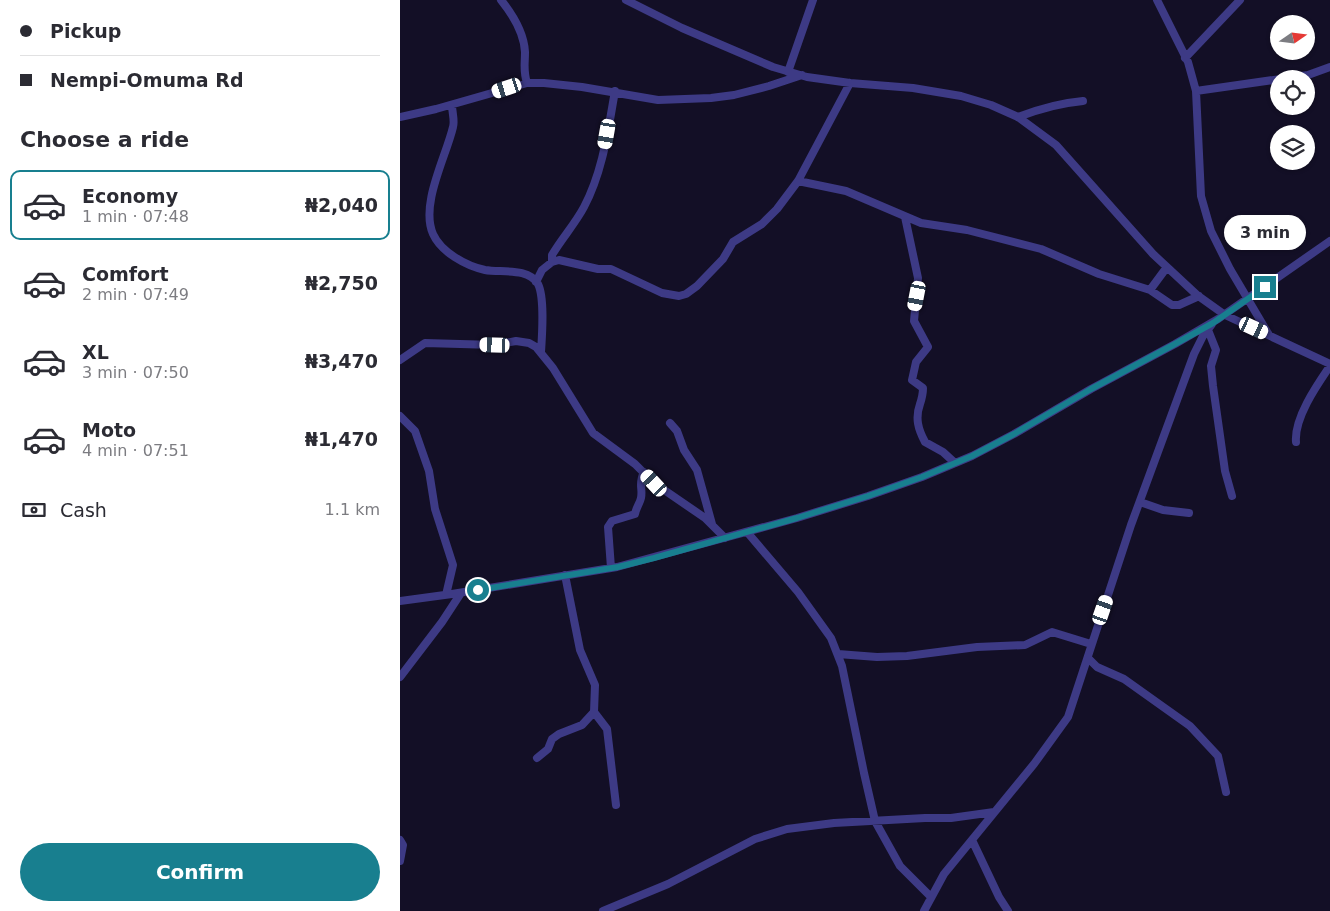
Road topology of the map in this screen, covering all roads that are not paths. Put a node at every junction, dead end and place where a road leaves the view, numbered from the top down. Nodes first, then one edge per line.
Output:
1 (501, 0) edge
2 (626, 0) edge
3 (813, 0) edge
4 (1157, 0) edge
5 (1240, 0) edge
6 (1185, 58) junction
7 (1330, 68) edge
8 (788, 72) junction
9 (802, 75) junction
10 (850, 82) junction
11 (527, 83) junction
12 (615, 91) junction
13 (1196, 91) junction
14 (1083, 101) dead end
15 (452, 105) junction
16 (400, 117) edge
17 (1018, 117) junction
18 (798, 181) junction
19 (905, 217) junction
20 (1330, 241) edge
21 (552, 262) junction
22 (1166, 267) junction
23 (542, 270) junction
24 (528, 275) junction
25 (536, 282) junction
26 (1150, 290) junction
27 (1199, 296) junction
28 (1248, 298) junction
29 (1225, 315) junction
30 (1213, 323) junction
31 (1208, 330) junction
32 (1268, 335) junction
33 (541, 352) junction
34 (1330, 353) edge
35 (400, 360) edge
36 (1329, 364) edge
37 (400, 416) edge
38 (670, 423) dead end
39 (1296, 442) dead end
40 (955, 463) junction
41 (644, 472) junction
42 (1232, 496) dead end
43 (1140, 502) junction
44 (1188, 513) dead end
45 (712, 524) junction
46 (746, 532) junction
47 (725, 538) junction
48 (611, 568) junction
49 (565, 575) junction
50 (461, 593) junction
51 (446, 595) junction
52 (400, 601) edge
53 (1091, 644) junction
54 (838, 654) junction
55 (1088, 658) junction
56 (400, 677) edge
57 (594, 712) junction
58 (537, 758) dead end
59 (1226, 792) dead end
60 (616, 805) dead end
61 (994, 812) junction
62 (875, 821) junction
63 (400, 840) edge
64 (972, 840) junction
65 (400, 861) edge
66 (930, 897) junction
67 (602, 911) edge
68 (924, 911) edge
69 (1008, 911) edge

1 - 11 street
2 - 8 street
3 - 8 street
4 - 6 street
5 - 6 street
6 - 13 street
7 - 13 street
8 - 9 street
9 - 10 street
9 - 12 street
10 - 17 street
10 - 18 street
11 - 12 street
11 - 15 street
12 - 21 street
13 - 28 street
14 - 17 street
15 - 16 street
15 - 24 street
17 - 22 street
18 - 19 street
18 - 21 street
19 - 26 street
19 - 40 street
20 - 28 street
21 - 23 street
22 - 26 street
22 - 27 street
23 - 24 street
23 - 25 street
24 - 25 street
25 - 33 street
26 - 27 street
27 - 29 street
28 - 29 street
28 - 32 street
29 - 30 street
29 - 32 street
30 - 31 street
30 - 40 street
31 - 42 street
31 - 43 street
32 - 36 street
33 - 35 street
33 - 41 street
34 - 36 street
36 - 39 street
37 - 51 street
38 - 45 street
40 - 46 street
41 - 45 street
41 - 48 street
43 - 44 street
43 - 53 street
45 - 47 street
46 - 47 street
46 - 54 street
47 - 48 street
48 - 49 street
49 - 50 street
49 - 57 street
50 - 51 street
50 - 56 street
51 - 52 street
53 - 54 street
53 - 55 street
54 - 62 street
55 - 59 street
55 - 61 street
57 - 58 street
57 - 60 street
61 - 62 street
61 - 64 street
62 - 66 street
62 - 67 street
63 - 65 street
64 - 66 street
64 - 69 street
66 - 68 street

